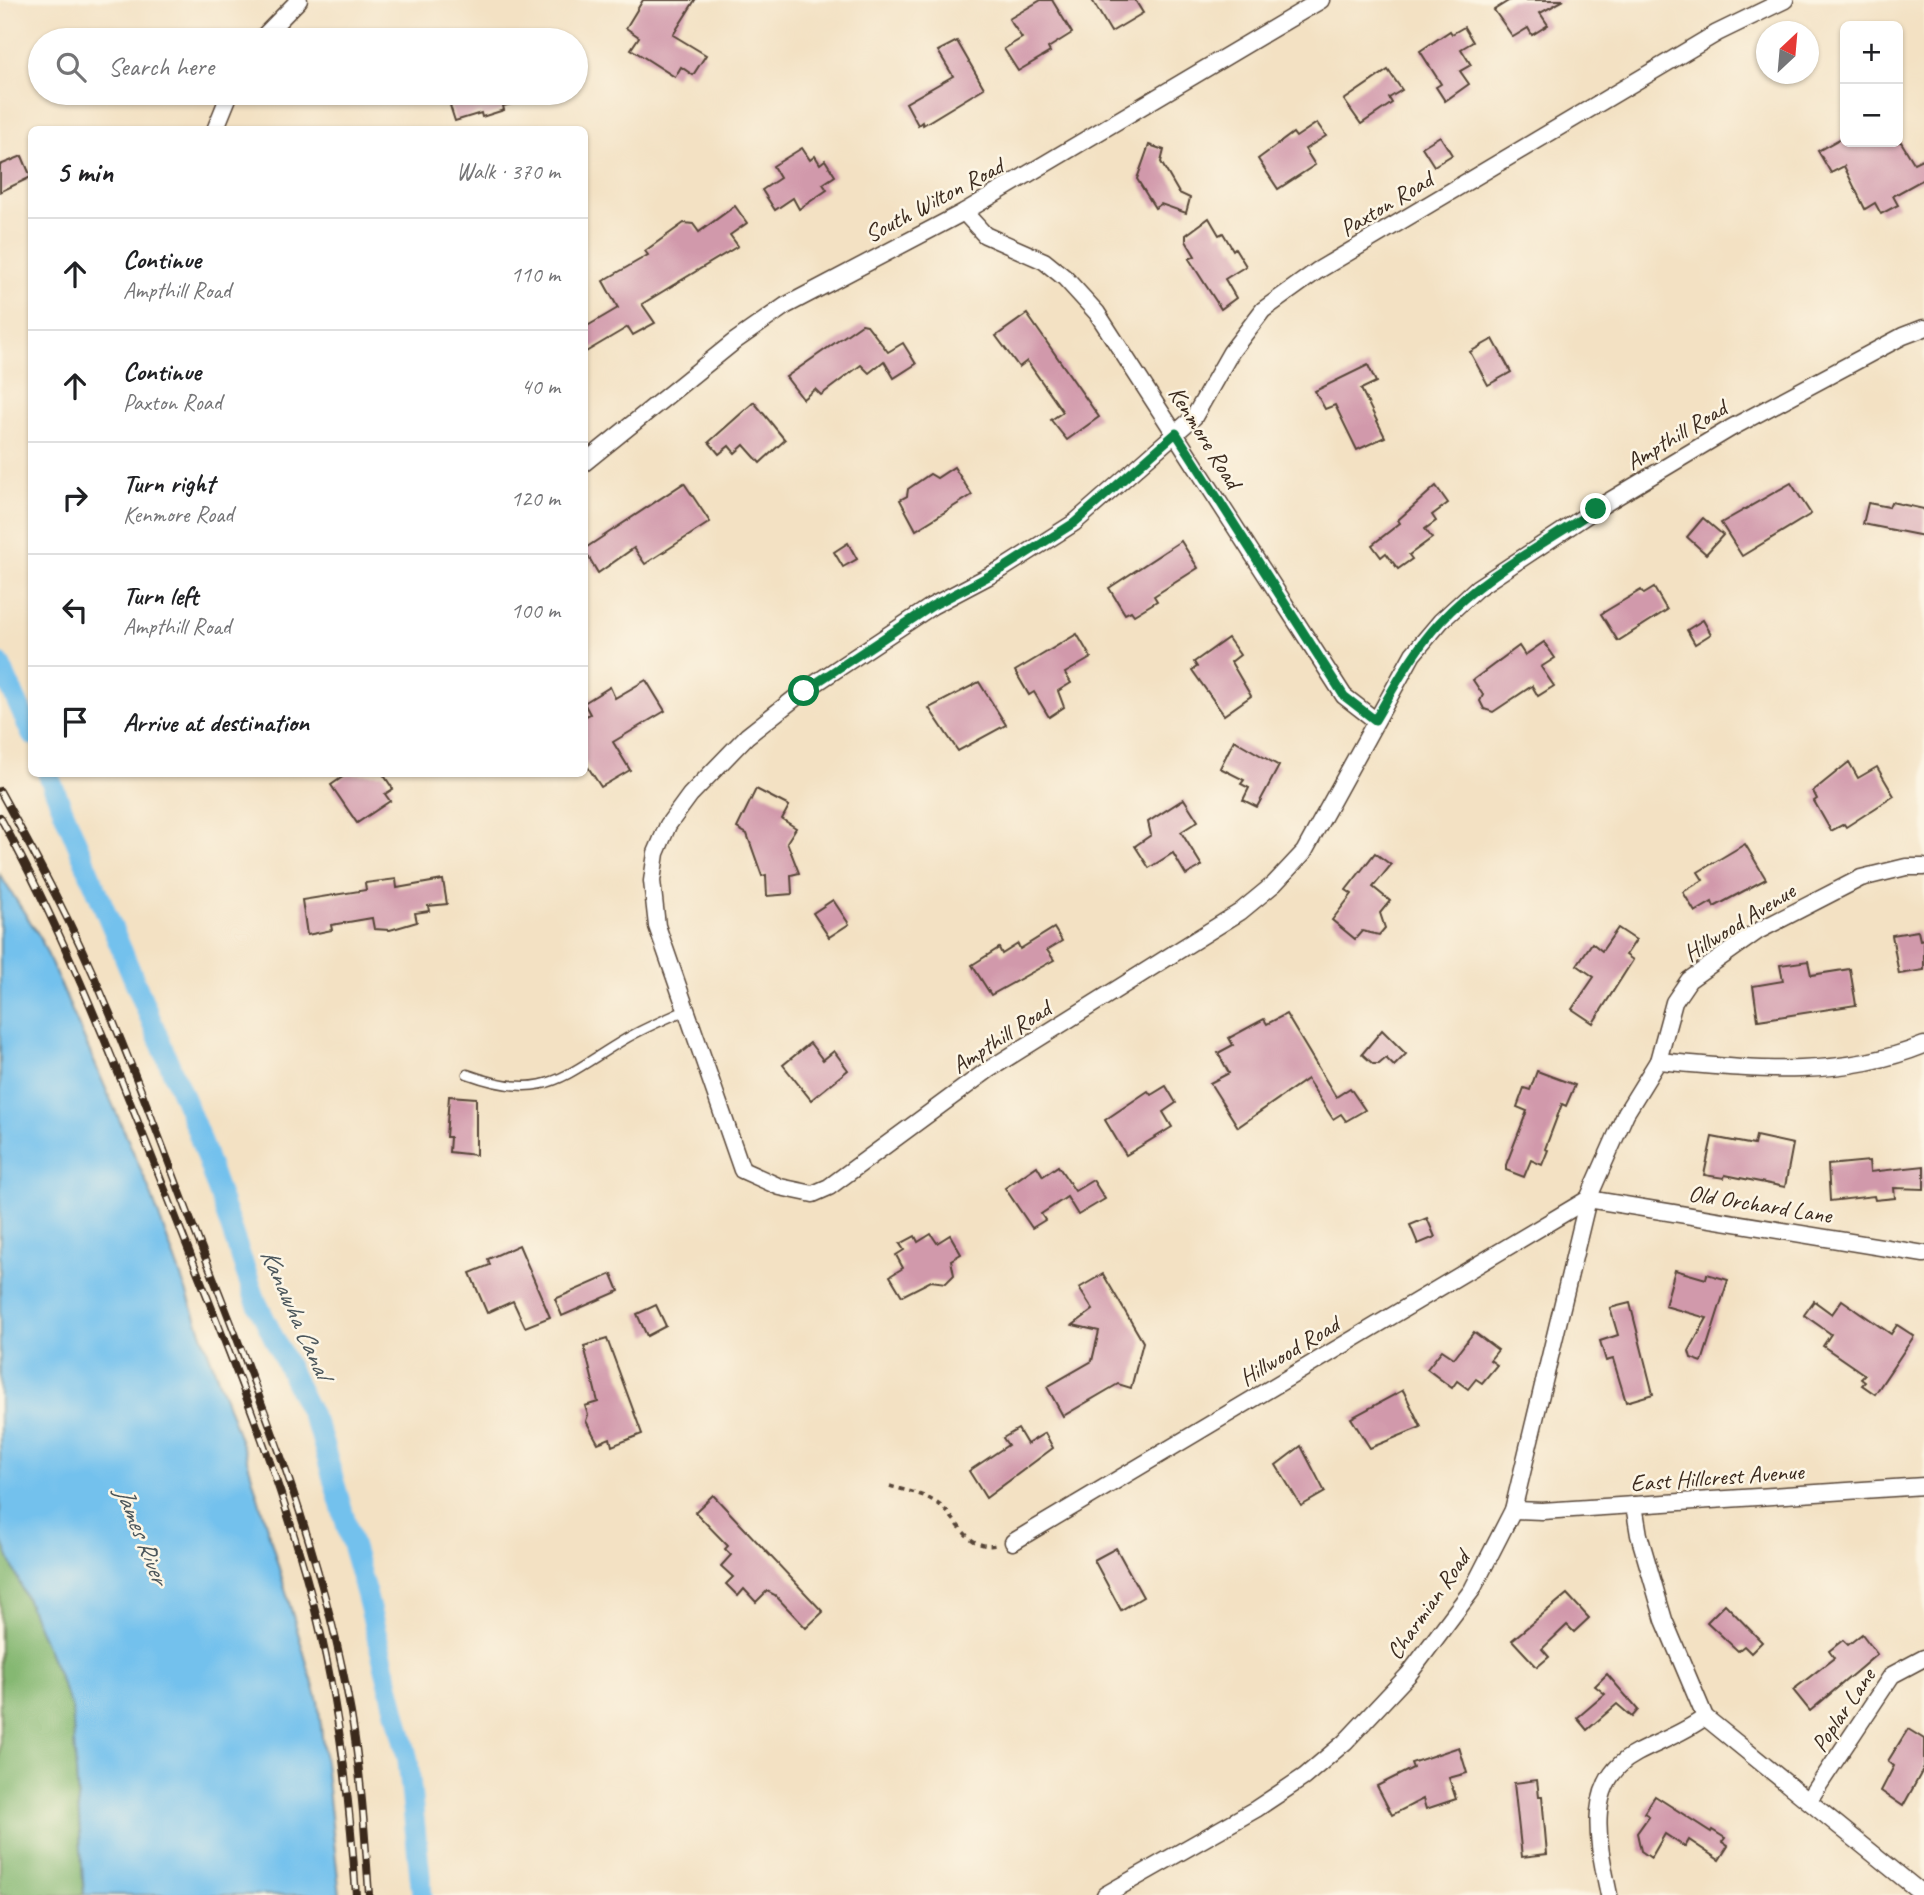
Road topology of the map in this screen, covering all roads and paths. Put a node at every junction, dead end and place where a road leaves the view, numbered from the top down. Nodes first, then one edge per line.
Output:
1 (299, 0) edge
2 (1321, 0) edge
3 (1785, 0) edge
4 (272, 28) edge
5 (225, 105) edge
6 (217, 126) edge
7 (964, 212) junction
8 (1924, 328) edge
9 (1176, 433) junction
10 (588, 460) edge
11 (1074, 523) joint
12 (1375, 720) junction
13 (1924, 867) edge
14 (686, 1010) junction
15 (1924, 1045) edge
16 (1658, 1061) junction
17 (467, 1074) dead end
18 (1588, 1199) junction
19 (1924, 1254) edge
20 (890, 1486) dead end
21 (1924, 1486) edge
22 (1634, 1505) junction
23 (1513, 1510) junction
24 (1013, 1542) joint
25 (1924, 1658) edge
26 (1704, 1717) junction
27 (1810, 1800) junction
28 (1105, 1895) edge
29 (1609, 1895) edge
30 (1924, 1895) edge

1 - 4 street
2 - 7 street, South Wilton Road
3 - 9 street, Paxton Road
5 - 6 street
7 - 9 street, Kenmore Road
7 - 10 street, South Wilton Road
8 - 12 street, Ampthill Road
9 - 11 street, Paxton Road
9 - 12 street, Kenmore Road
11 - 14 street, Ampthill Road
12 - 14 street, Ampthill Road
13 - 16 street, Hillwood Avenue
14 - 17 lane
15 - 16 street
16 - 18 street, Hillwood Avenue
18 - 19 street, Old Orchard Lane
18 - 23 street, Charmian Road
18 - 24 street, Hillwood Road
20 - 24 path
21 - 22 street, East Hillcrest Avenue
22 - 23 street, East Hillcrest Avenue
22 - 26 street
23 - 28 street, Charmian Road
25 - 27 street, Poplar Lane
26 - 27 street
26 - 29 street
27 - 30 street

